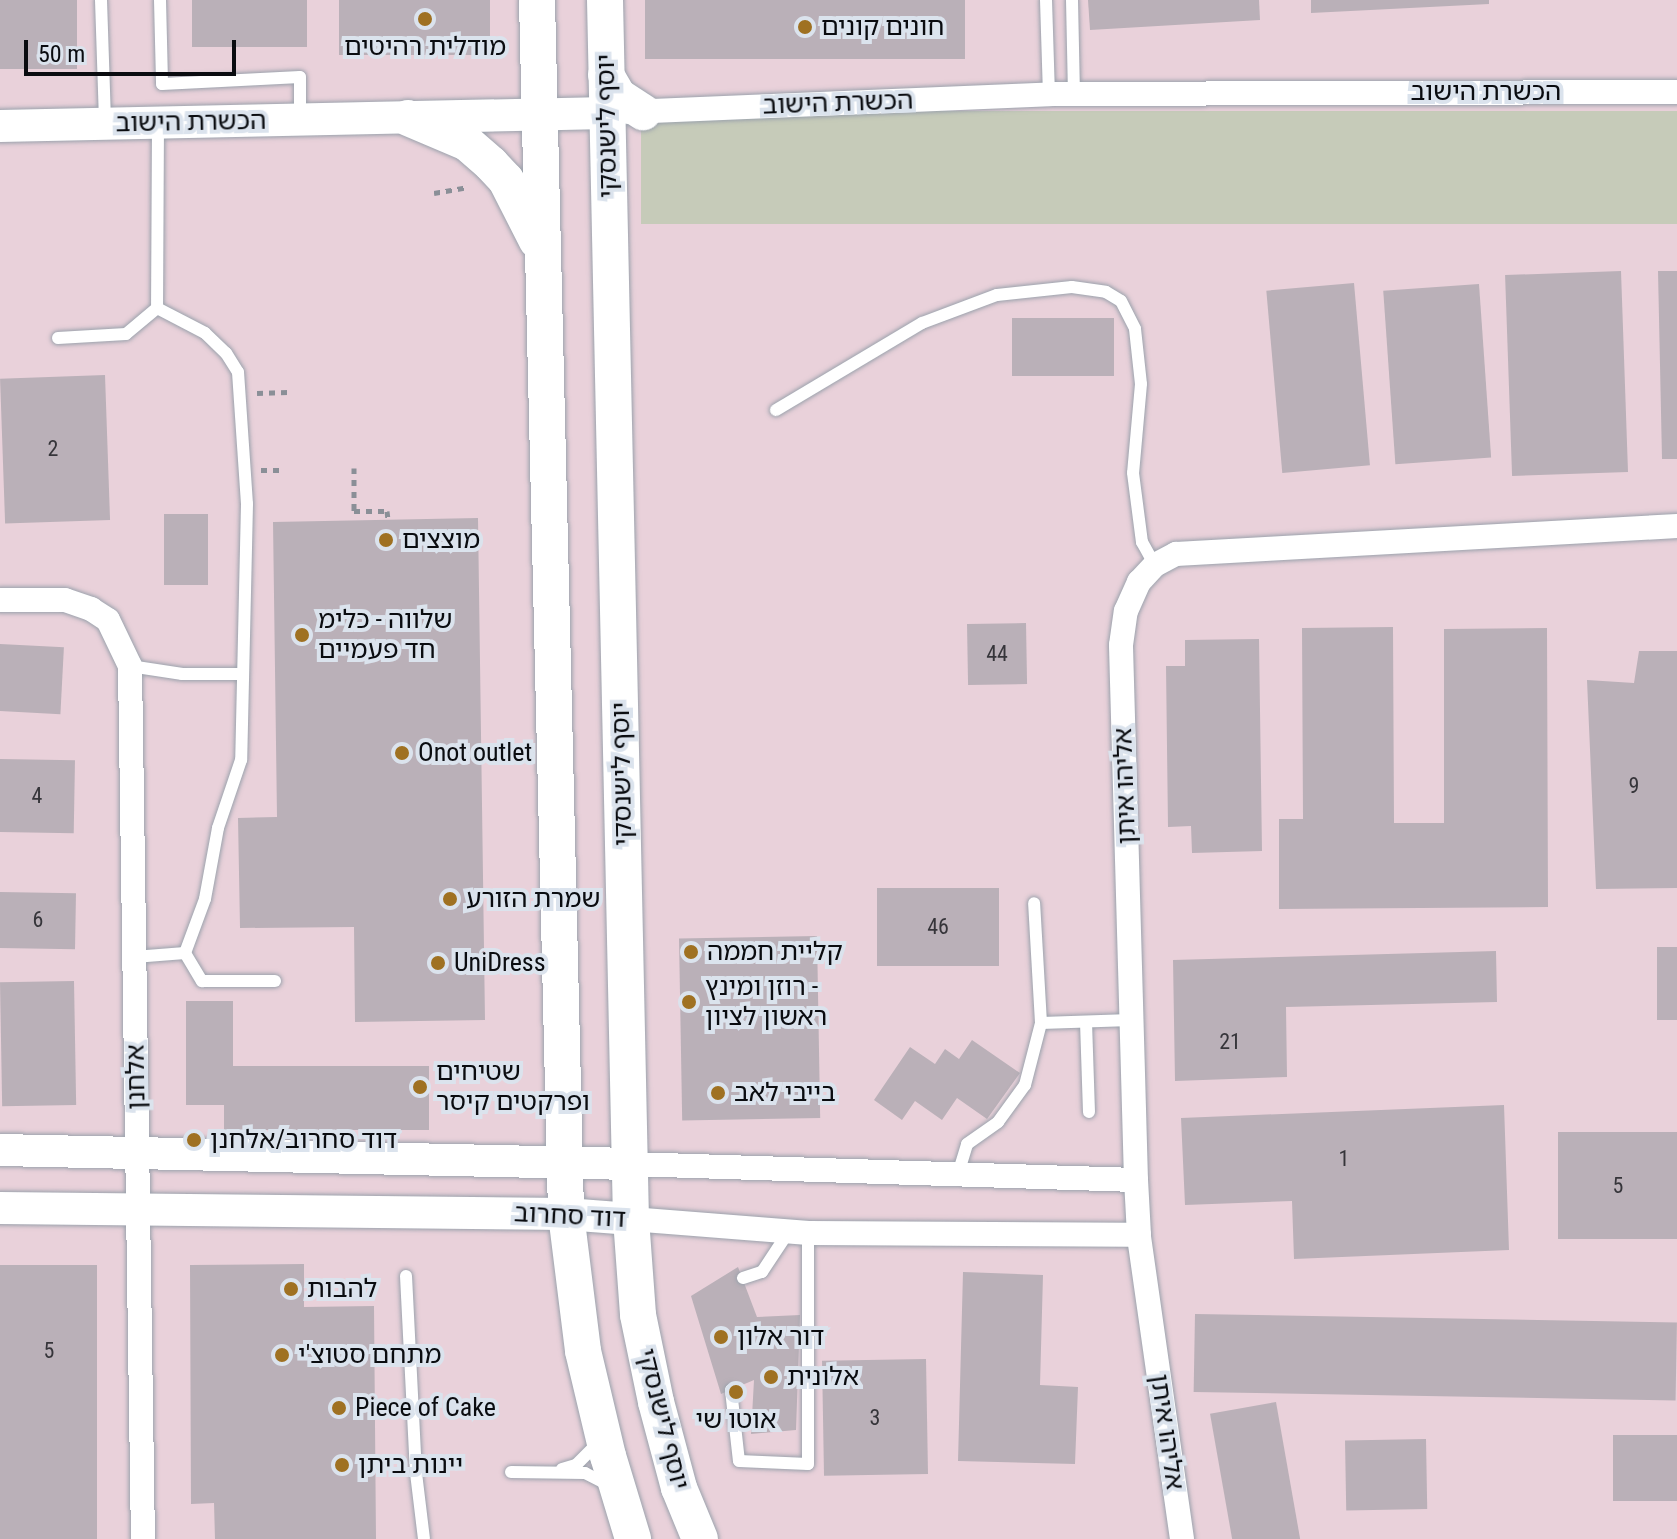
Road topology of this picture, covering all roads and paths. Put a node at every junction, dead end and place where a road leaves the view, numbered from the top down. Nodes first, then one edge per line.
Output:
1 (101, 0) edge
2 (160, 0) edge
3 (537, 0) edge
4 (605, 0) edge
5 (1046, 0) edge
6 (1072, 0) edge
7 (606, 75) junction
8 (1677, 92) edge
9 (1049, 94) junction
10 (1074, 94) junction
11 (643, 112) junction
12 (607, 113) junction
13 (539, 115) junction
14 (408, 118) junction
15 (300, 120) junction
16 (158, 123) junction
17 (105, 124) junction
18 (0, 126) edge
19 (541, 251) junction
20 (157, 308) junction
21 (58, 338) dead end
22 (288, 392) dead end
23 (241, 393) junction
24 (776, 410) dead end
25 (354, 468) dead end
26 (388, 519) dead end
27 (1677, 526) edge
28 (1155, 565) junction
29 (0, 600) edge
30 (130, 666) junction
31 (243, 674) junction
32 (1034, 903) dead end
33 (185, 953) junction
34 (134, 957) junction
35 (275, 981) dead end
36 (1131, 1020) junction
37 (1086, 1022) junction
38 (1041, 1023) junction
39 (1089, 1112) dead end
40 (0, 1150) edge
41 (137, 1152) junction
42 (564, 1160) junction
43 (630, 1164) junction
44 (958, 1174) junction
45 (1136, 1180) junction
46 (0, 1208) edge
47 (140, 1210) junction
48 (566, 1214) junction
49 (631, 1219) junction
50 (798, 1232) junction
51 (1139, 1235) junction
52 (406, 1276) dead end
53 (743, 1278) dead end
54 (731, 1390) dead end
55 (604, 1438) junction
56 (511, 1472) dead end
57 (555, 1472) junction
58 (618, 1490) junction
59 (143, 1539) edge
60 (424, 1539) edge
61 (633, 1539) edge
62 (700, 1539) edge
63 (1182, 1539) edge

1 - 17 lane
2 - 15 lane
3 - 13 main road
4 - 7 main road, יוסף לישנסקי
5 - 9 lane
6 - 10 lane
7 - 11 main road
7 - 12 main road, יוסף לישנסקי
8 - 10 street, הכשרת הישוב
9 - 10 street, הכשרת הישוב
9 - 11 street, הכשרת הישוב
11 - 12 street, הכשרת הישוב
12 - 13 street, הכשרת הישוב
12 - 43 main road, יוסף לישנסקי
13 - 14 street, הכשרת הישוב
13 - 19 main road
14 - 15 street, הכשרת הישוב
14 - 19 main road
15 - 16 street, הכשרת הישוב
16 - 17 street, הכשרת הישוב
16 - 20 lane
17 - 18 street, הכשרת הישוב
19 - 42 main road
20 - 21 lane
20 - 23 lane
22 - 23 path
23 - 31 lane
24 - 28 lane
25 - 26 path
27 - 28 street
28 - 36 street, אליהו איתן
29 - 30 street, אלחנן
30 - 31 lane
30 - 34 street, אלחנן
31 - 33 lane
32 - 38 lane
33 - 34 lane
33 - 35 lane
34 - 41 street, אלחנן
36 - 37 lane
36 - 45 street, אליהו איתן
37 - 38 lane
37 - 39 lane
38 - 44 lane
40 - 41 street, דוד סחרוב
41 - 42 street, דוד סחרוב
41 - 47 street, אלחנן
42 - 43 street, דוד סחרוב
42 - 48 main road
43 - 44 street, דוד סחרוב
43 - 49 main road, יוסף לישנסקי
44 - 45 street, דוד סחרוב
45 - 51 street, אליהו איתן
46 - 47 street, דוד סחרוב
47 - 48 street, דוד סחרוב
47 - 59 street, אלחנן
48 - 49 street, דוד סחרוב
48 - 55 main road
49 - 50 street, דוד סחרוב
49 - 62 main road, יוסף לישנסקי
50 - 51 street, דוד סחרוב
50 - 53 lane
50 - 54 lane
51 - 63 street, אליהו איתן
52 - 60 lane
55 - 57 lane
55 - 58 main road
56 - 57 lane
57 - 58 lane
58 - 61 main road

